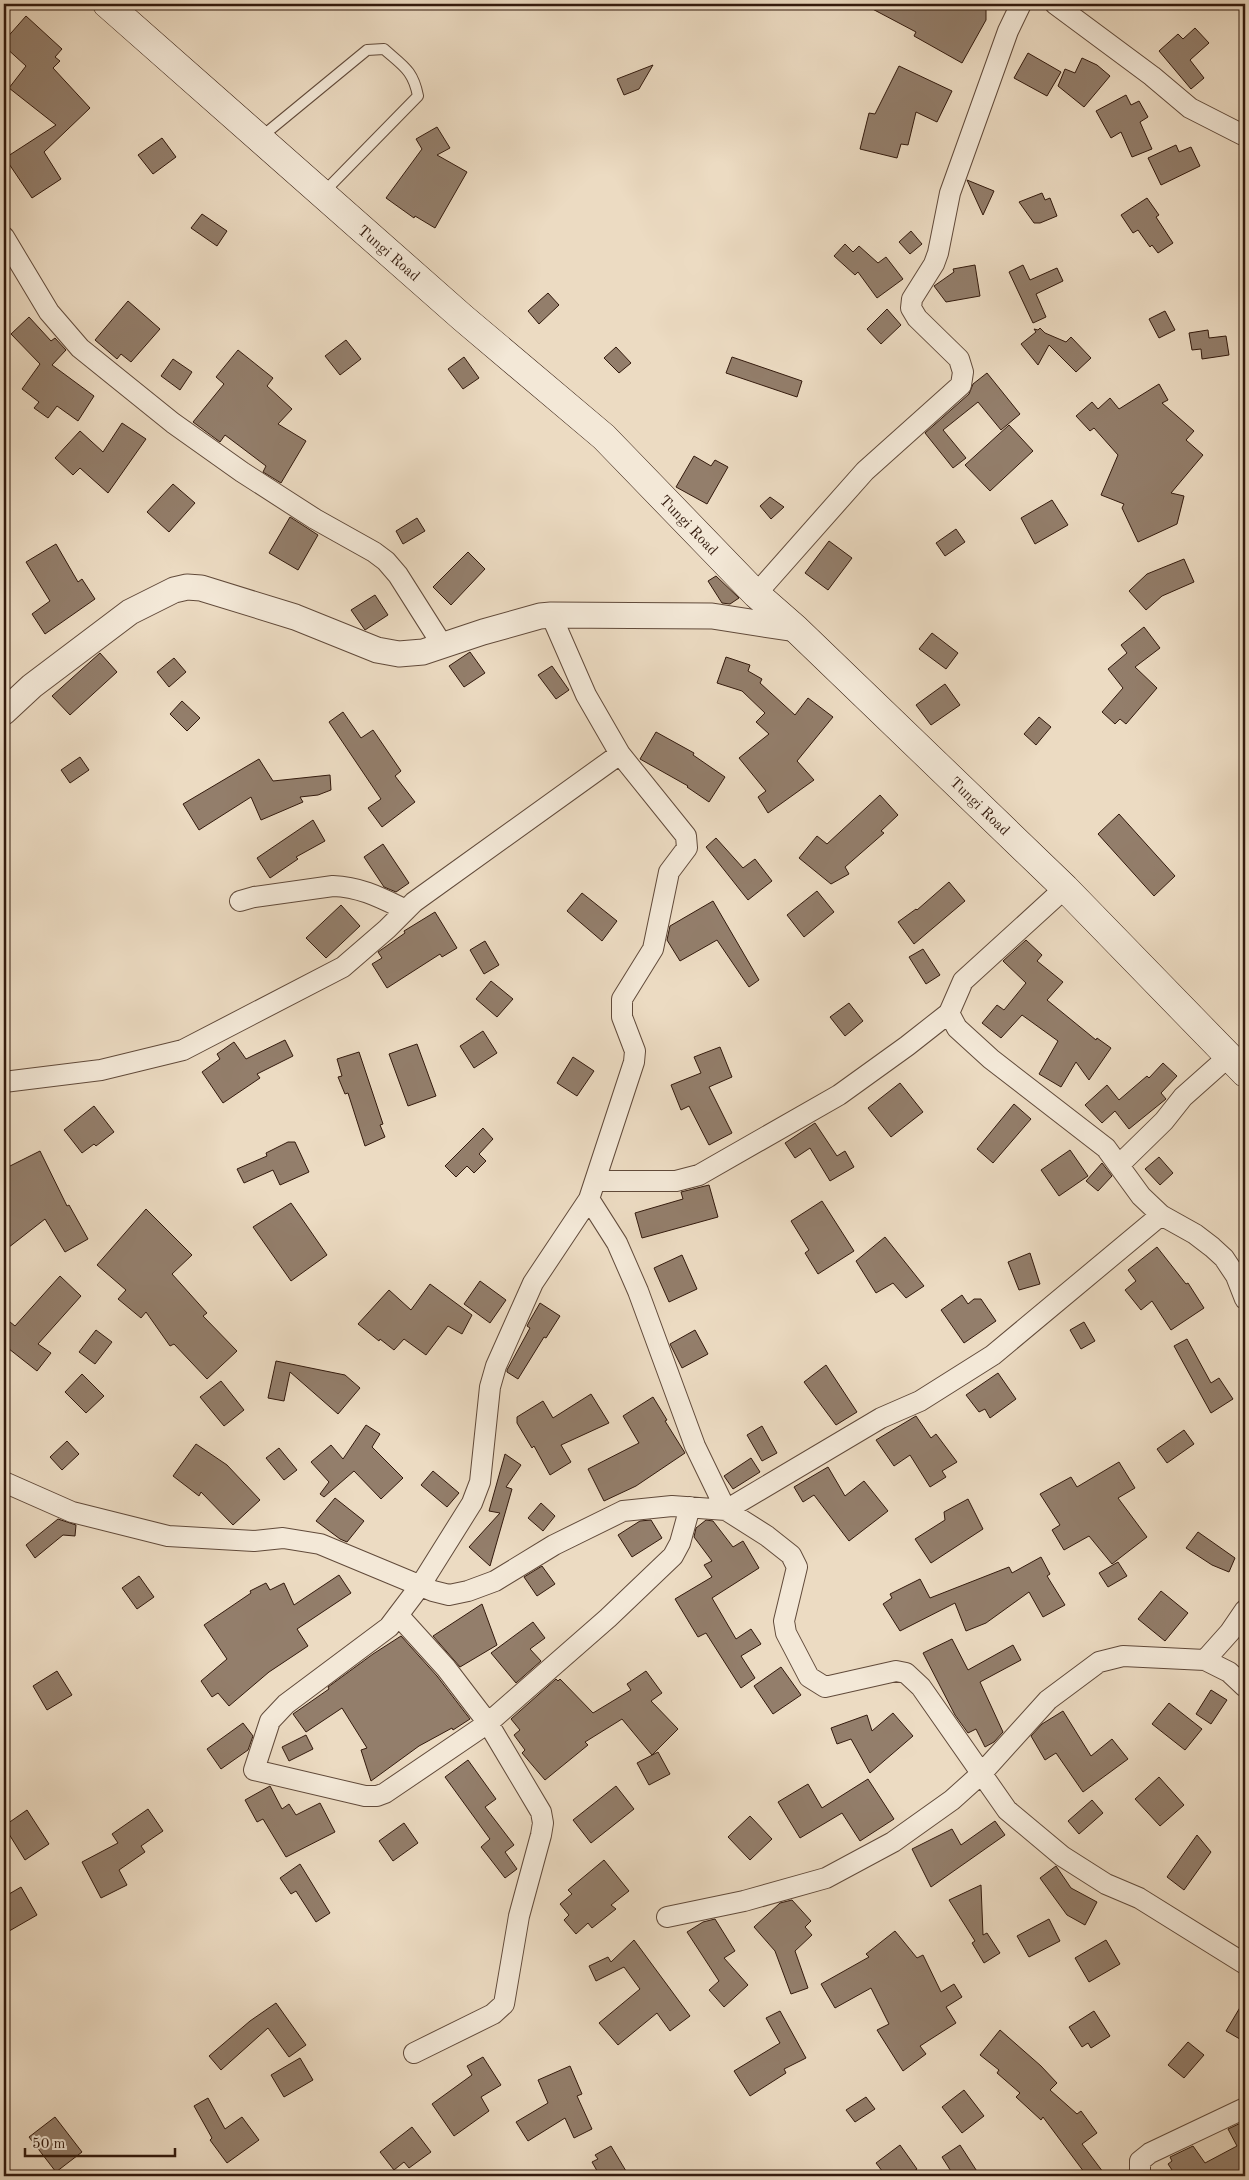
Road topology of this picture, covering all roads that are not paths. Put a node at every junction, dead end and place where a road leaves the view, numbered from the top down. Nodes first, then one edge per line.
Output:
1 (106, 4) edge
2 (1021, 4) edge
3 (1055, 4) edge
4 (1245, 136) edge
5 (259, 139) junction
6 (322, 194) junction
7 (4, 237) edge
8 (756, 594) junction
9 (551, 615) junction
10 (796, 629) junction
11 (443, 646) junction
12 (4, 712) edge
13 (620, 754) junction
14 (1065, 888) junction
15 (240, 901) dead end
16 (406, 910) junction
17 (949, 1013) junction
18 (1237, 1065) edge
19 (4, 1082) edge
20 (1119, 1165) junction
21 (592, 1190) junction
22 (1161, 1215) junction
23 (1245, 1299) edge
24 (4, 1482) edge
25 (690, 1507) junction
26 (726, 1510) junction
27 (420, 1586) junction
28 (1245, 1610) edge
29 (398, 1615) junction
30 (1205, 1660) junction
31 (1245, 1687) edge
32 (488, 1723) junction
33 (982, 1774) junction
34 (667, 1917) dead end
35 (1245, 1964) edge
36 (414, 2053) dead end
37 (1245, 2108) edge
38 (1140, 2176) edge

1 - 5 main road, Tungi Road
2 - 8 street
3 - 4 street
5 - 6 main road, Tungi Road
5 - 6 lane
6 - 8 main road, Tungi Road
7 - 11 street
8 - 10 main road, Tungi Road
9 - 10 street
9 - 11 street
9 - 13 street
10 - 14 main road, Tungi Road
11 - 12 street
13 - 16 street
13 - 21 street
14 - 17 street
14 - 18 main road, Tungi Road
15 - 16 street
16 - 19 street
17 - 20 street
17 - 21 street
18 - 20 street
20 - 22 street
21 - 26 street
21 - 27 street
22 - 23 street
22 - 26 street
24 - 27 street
25 - 26 street
25 - 27 street
25 - 32 street
26 - 33 street
27 - 29 street
28 - 30 street
29 - 32 street
29 - 32 street
30 - 31 street
30 - 33 street
32 - 36 street
33 - 34 street
33 - 35 street
37 - 38 street

